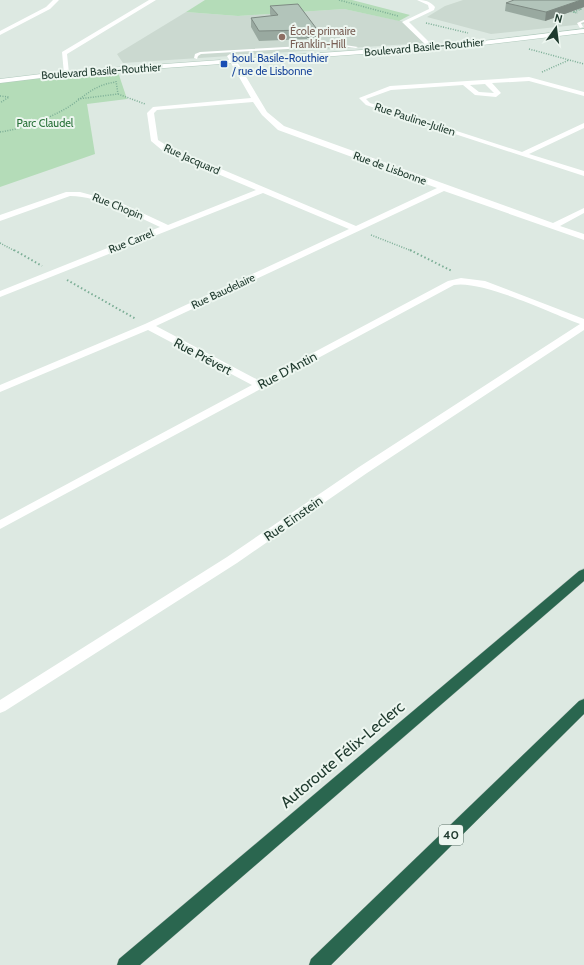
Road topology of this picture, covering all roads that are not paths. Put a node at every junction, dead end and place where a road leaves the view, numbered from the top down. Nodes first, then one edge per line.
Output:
1 (56, 0) edge
2 (153, 0) edge
3 (420, 0) edge
4 (583, 27) edge
5 (0, 33) edge
6 (425, 43) junction
7 (356, 47) junction
8 (431, 47) junction
9 (362, 53) junction
10 (196, 58) junction
11 (232, 59) junction
12 (66, 71) junction
13 (0, 76) edge
14 (0, 81) edge
15 (486, 81) junction
16 (464, 83) junction
17 (584, 94) edge
18 (255, 100) junction
19 (584, 125) edge
20 (523, 154) junction
21 (584, 174) edge
22 (444, 188) junction
23 (262, 190) junction
24 (584, 210) edge
25 (0, 218) edge
26 (554, 226) junction
27 (166, 227) junction
28 (356, 229) junction
29 (584, 237) edge
30 (0, 294) edge
31 (584, 322) edge
32 (148, 326) junction
33 (584, 326) edge
34 (259, 385) junction
35 (0, 389) edge
36 (0, 525) edge
37 (584, 574) edge
38 (584, 705) edge
39 (0, 707) edge
40 (129, 962) edge
41 (318, 965) edge

1 - 5 street
2 - 12 street
3 - 6 street
4 - 6 street, Boulevard Basile-Routhier
4 - 8 street, Boulevard Basile-Routhier
6 - 7 street, Boulevard Basile-Routhier
6 - 8 street
7 - 9 street
7 - 10 lane
7 - 11 street, Boulevard Basile-Routhier
8 - 9 street, Boulevard Basile-Routhier
9 - 11 street, Boulevard Basile-Routhier
10 - 11 street, Boulevard Basile-Routhier
10 - 12 street, Boulevard Basile-Routhier
11 - 12 street, Boulevard Basile-Routhier
11 - 18 street, Rue de Lisbonne
12 - 13 street, Boulevard Basile-Routhier
12 - 14 street, Boulevard Basile-Routhier
15 - 16 street, Rue Pauline-Julien
15 - 16 street
15 - 17 street, Rue Pauline-Julien
16 - 20 street, Rue Pauline-Julien
18 - 22 street, Rue de Lisbonne
18 - 23 street, Rue Jacquard
19 - 20 street
20 - 21 street, Rue Pauline-Julien
22 - 26 street, Rue de Lisbonne
22 - 28 street, Rue Baudelaire
23 - 27 street, Rue Carrel
23 - 28 street, Rue Jacquard
24 - 26 street
25 - 27 street, Rue Chopin
26 - 29 street, Rue de Lisbonne
27 - 30 street, Rue Carrel
28 - 32 street, Rue Baudelaire
31 - 34 street, Rue D'Antin
32 - 34 street, Rue Prévert
32 - 35 street, Rue Baudelaire
33 - 39 street, Rue Einstein
34 - 36 street, Rue D'Antin
37 - 40 highway, Autoroute Félix-Leclerc
38 - 41 highway, 40

